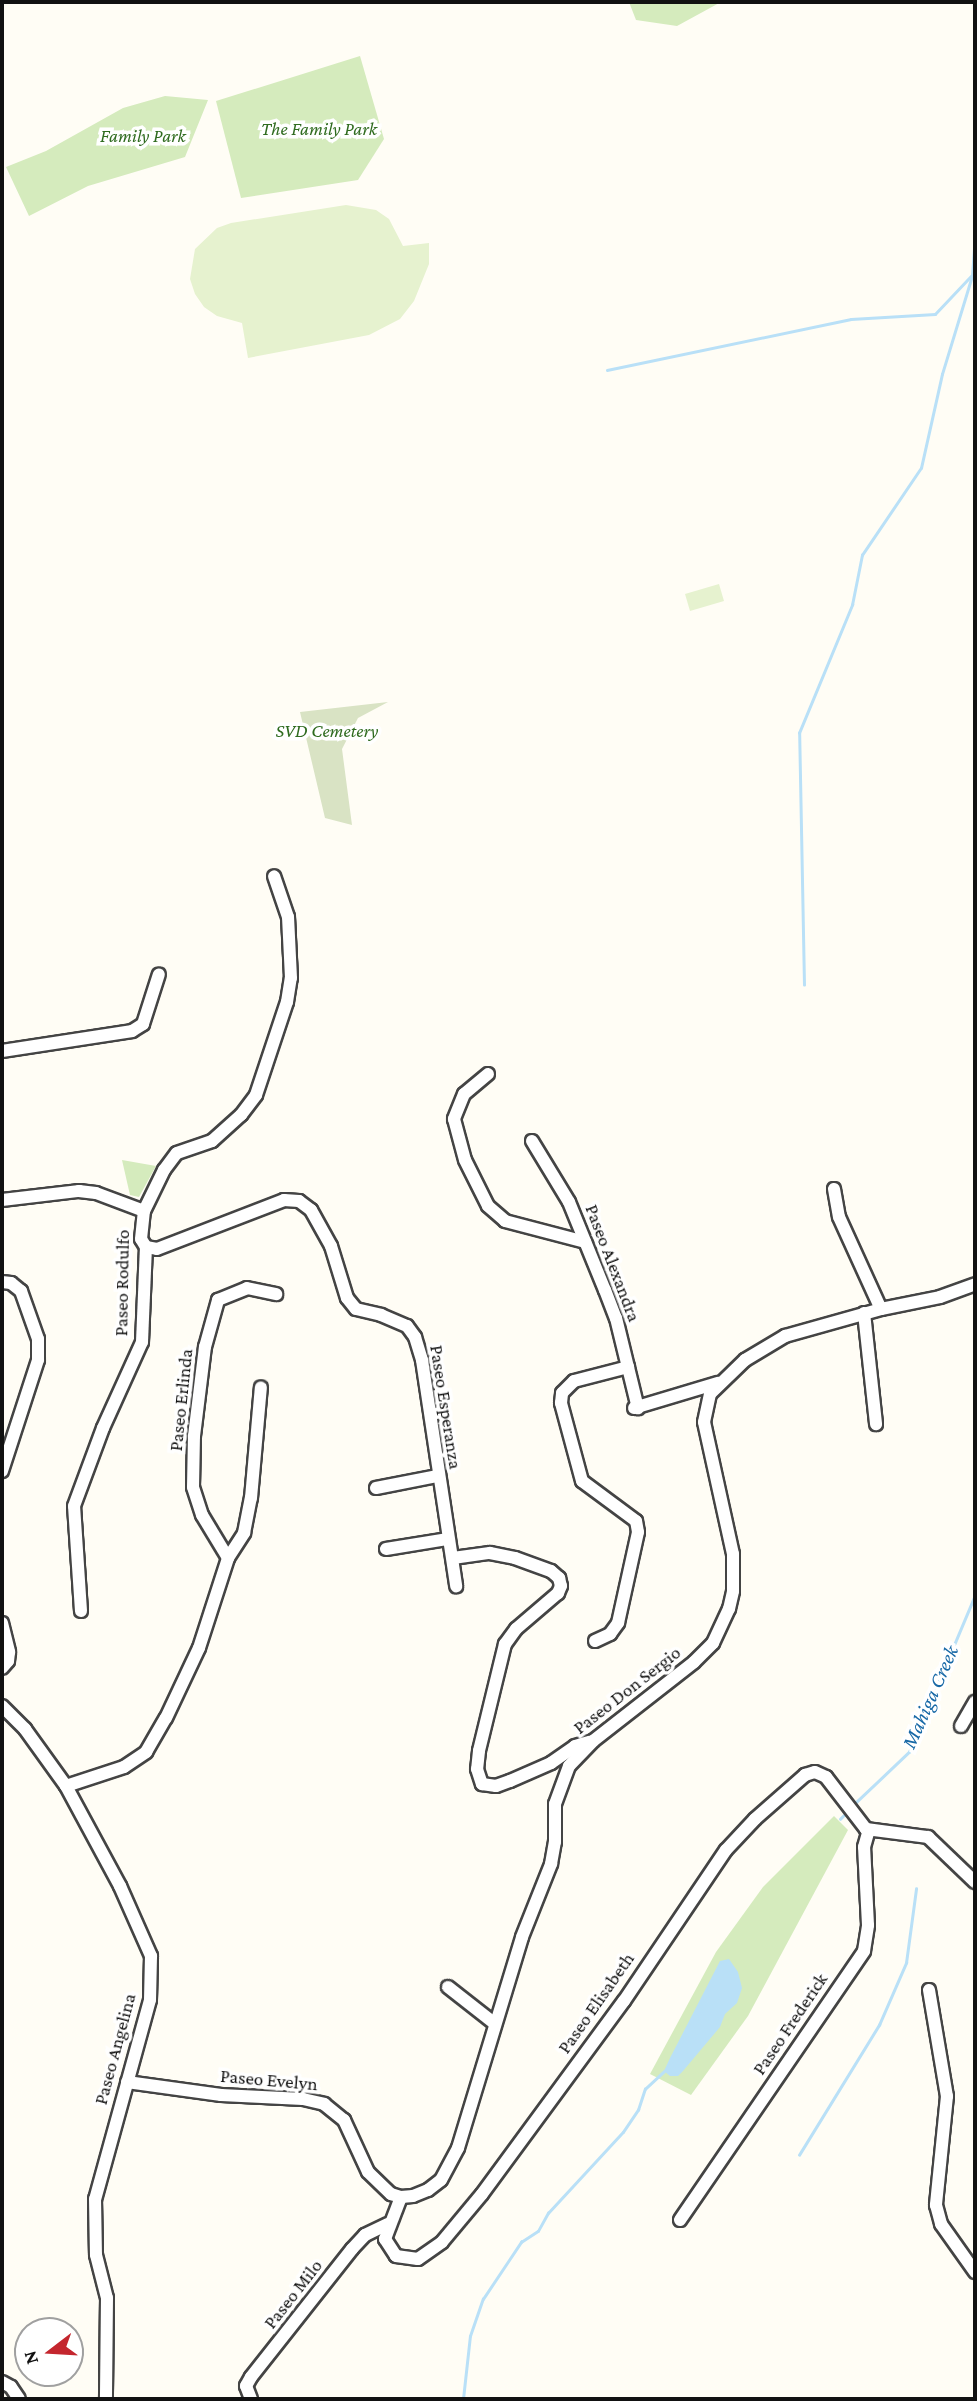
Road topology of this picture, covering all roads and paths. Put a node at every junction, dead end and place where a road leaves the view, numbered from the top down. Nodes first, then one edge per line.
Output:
1 (274, 876) dead end
2 (159, 975) dead end
3 (2, 1051) edge
4 (488, 1074) dead end
5 (532, 1141) dead end
6 (834, 1189) dead end
7 (2, 1200) edge
8 (144, 1211) junction
9 (585, 1242) junction
10 (146, 1247) junction
11 (2, 1282) edge
12 (975, 1284) edge
13 (276, 1294) dead end
14 (881, 1309) junction
15 (864, 1313) junction
16 (628, 1367) junction
17 (719, 1382) junction
18 (261, 1387) dead end
19 (876, 1424) dead end
20 (2, 1471) edge
21 (438, 1475) junction
22 (376, 1488) dead end
23 (448, 1538) junction
24 (386, 1549) dead end
25 (228, 1558) junction
26 (453, 1559) junction
27 (456, 1586) dead end
28 (81, 1611) dead end
29 (2, 1623) edge
30 (595, 1641) dead end
31 (2, 1668) edge
32 (975, 1702) edge
33 (2, 1706) edge
34 (961, 1726) dead end
35 (593, 1741) junction
36 (66, 1786) junction
37 (869, 1830) junction
38 (975, 1882) edge
39 (448, 1987) dead end
40 (929, 1990) dead end
41 (494, 2023) junction
42 (127, 2082) junction
43 (401, 2197) junction
44 (680, 2220) dead end
45 (388, 2224) junction
46 (975, 2272) edge
47 (2, 2382) edge
48 (19, 2399) edge
49 (106, 2399) edge
50 (251, 2399) edge

1 - 8 street, Paseo Rodulfo
2 - 3 street
4 - 9 street
5 - 9 street, Paseo Alexandra
6 - 14 street
7 - 8 street
8 - 10 street, Paseo Rodulfo
9 - 16 street, Paseo Alexandra
10 - 21 street, Paseo Esperanza
10 - 28 street, Paseo Rodulfo
11 - 20 street
12 - 14 street, Paseo Don Sergio
13 - 25 street, Paseo Erlinda
14 - 15 street, Paseo Don Sergio
15 - 17 street, Paseo Don Sergio
15 - 19 street
16 - 17 street, Paseo Alexandra
16 - 30 street
17 - 35 street, Paseo Don Sergio
18 - 25 street
21 - 22 street
21 - 23 street, Paseo Esperanza
23 - 24 street
23 - 26 street, Paseo Esperanza
25 - 36 street
26 - 27 street, Paseo Esperanza
26 - 35 street
29 - 31 street
32 - 34 street
33 - 36 street, Paseo Angelina
35 - 41 street, Paseo Don Sergio
36 - 42 street, Paseo Angelina
37 - 38 street
37 - 44 street, Paseo Frederick
37 - 45 street, Paseo Elisabeth
39 - 41 street
40 - 46 street
41 - 43 street, Paseo Don Sergio
42 - 43 street, Paseo Evelyn
42 - 49 street, Paseo Angelina
43 - 45 street
45 - 50 street, Paseo Milo
47 - 48 street

